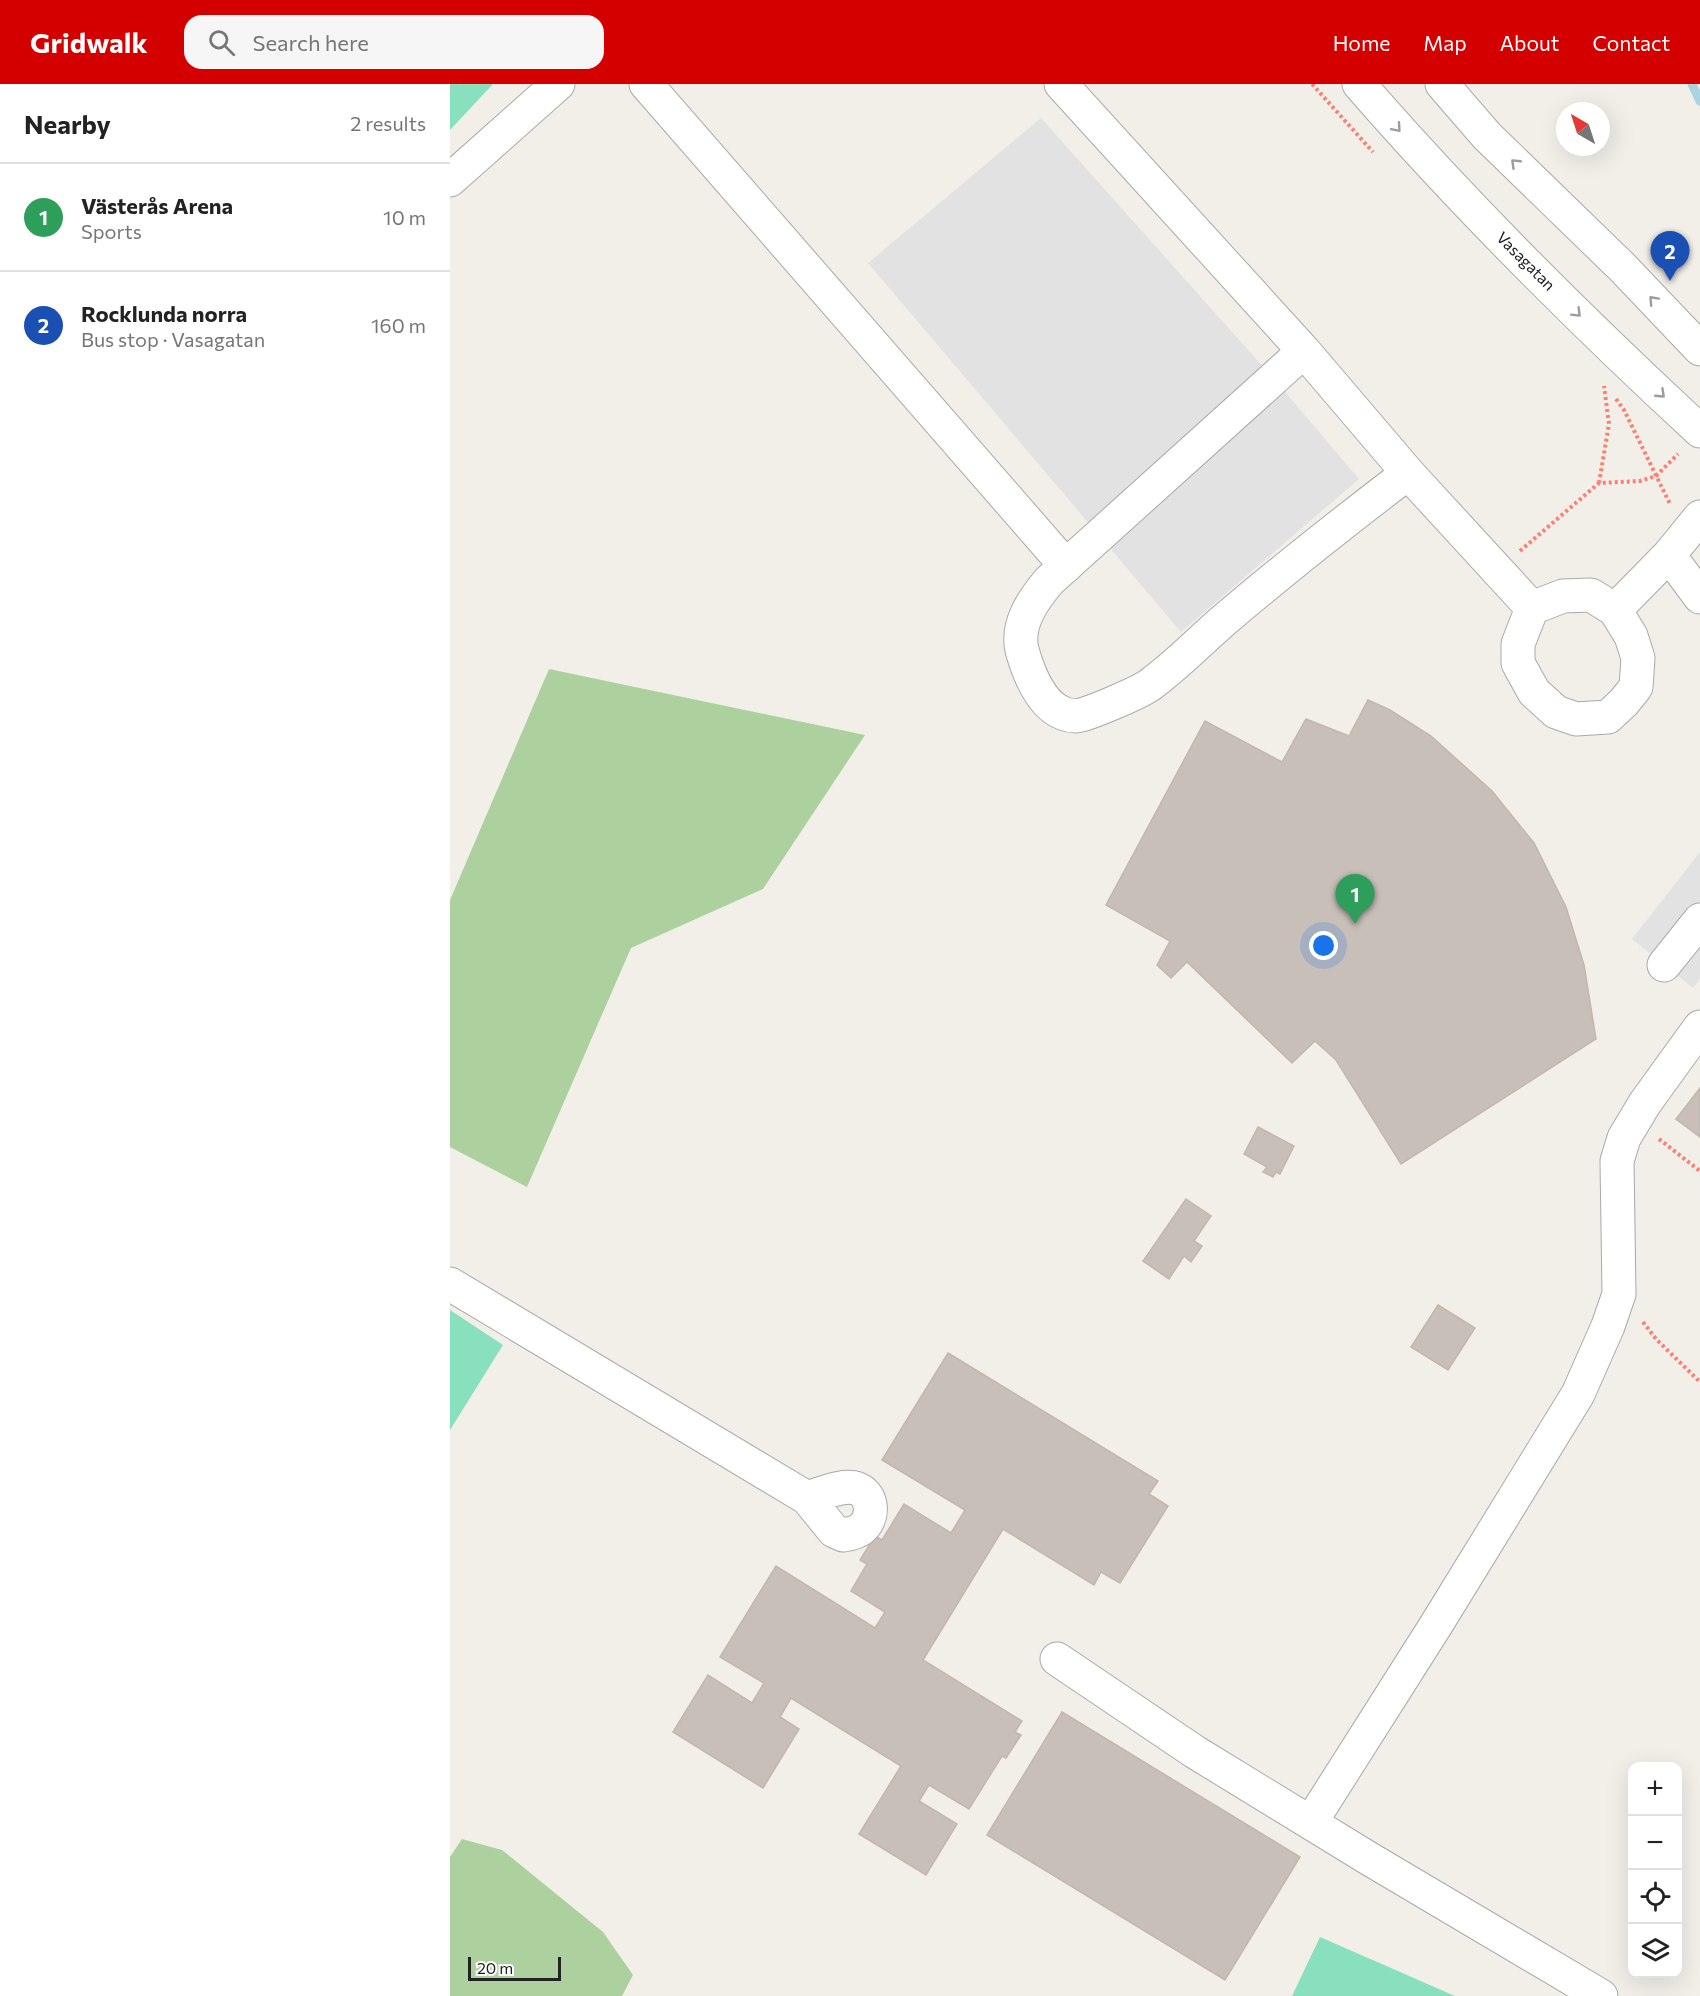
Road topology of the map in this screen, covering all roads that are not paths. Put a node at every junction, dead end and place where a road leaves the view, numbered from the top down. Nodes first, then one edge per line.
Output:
1 (558, 84) edge
2 (646, 84) edge
3 (1060, 84) edge
4 (1359, 84) edge
5 (1442, 84) edge
6 (450, 180) edge
7 (1700, 349) edge
8 (1304, 351) junction
9 (1700, 431) edge
10 (1408, 473) junction
11 (1700, 517) edge
12 (1669, 555) junction
13 (1066, 566) junction
14 (1700, 597) edge
15 (1532, 608) junction
16 (1615, 610) junction
17 (1700, 920) edge
18 (1664, 965) dead end
19 (1700, 1027) edge
20 (450, 1284) edge
21 (807, 1498) dead end
22 (1058, 1659) dead end
23 (1311, 1822) junction
24 (1601, 1996) edge

1 - 6 street
2 - 13 street
3 - 8 street
4 -> 9 street, Vasagatan
7 -> 5 street
8 - 10 street
8 - 13 street
10 - 13 street
10 - 15 street
11 - 12 street
12 - 14 street
12 - 16 street
15 - 16 street
15 - 16 street
17 - 18 street
19 - 23 street
20 - 21 street
22 - 23 street
23 - 24 street

